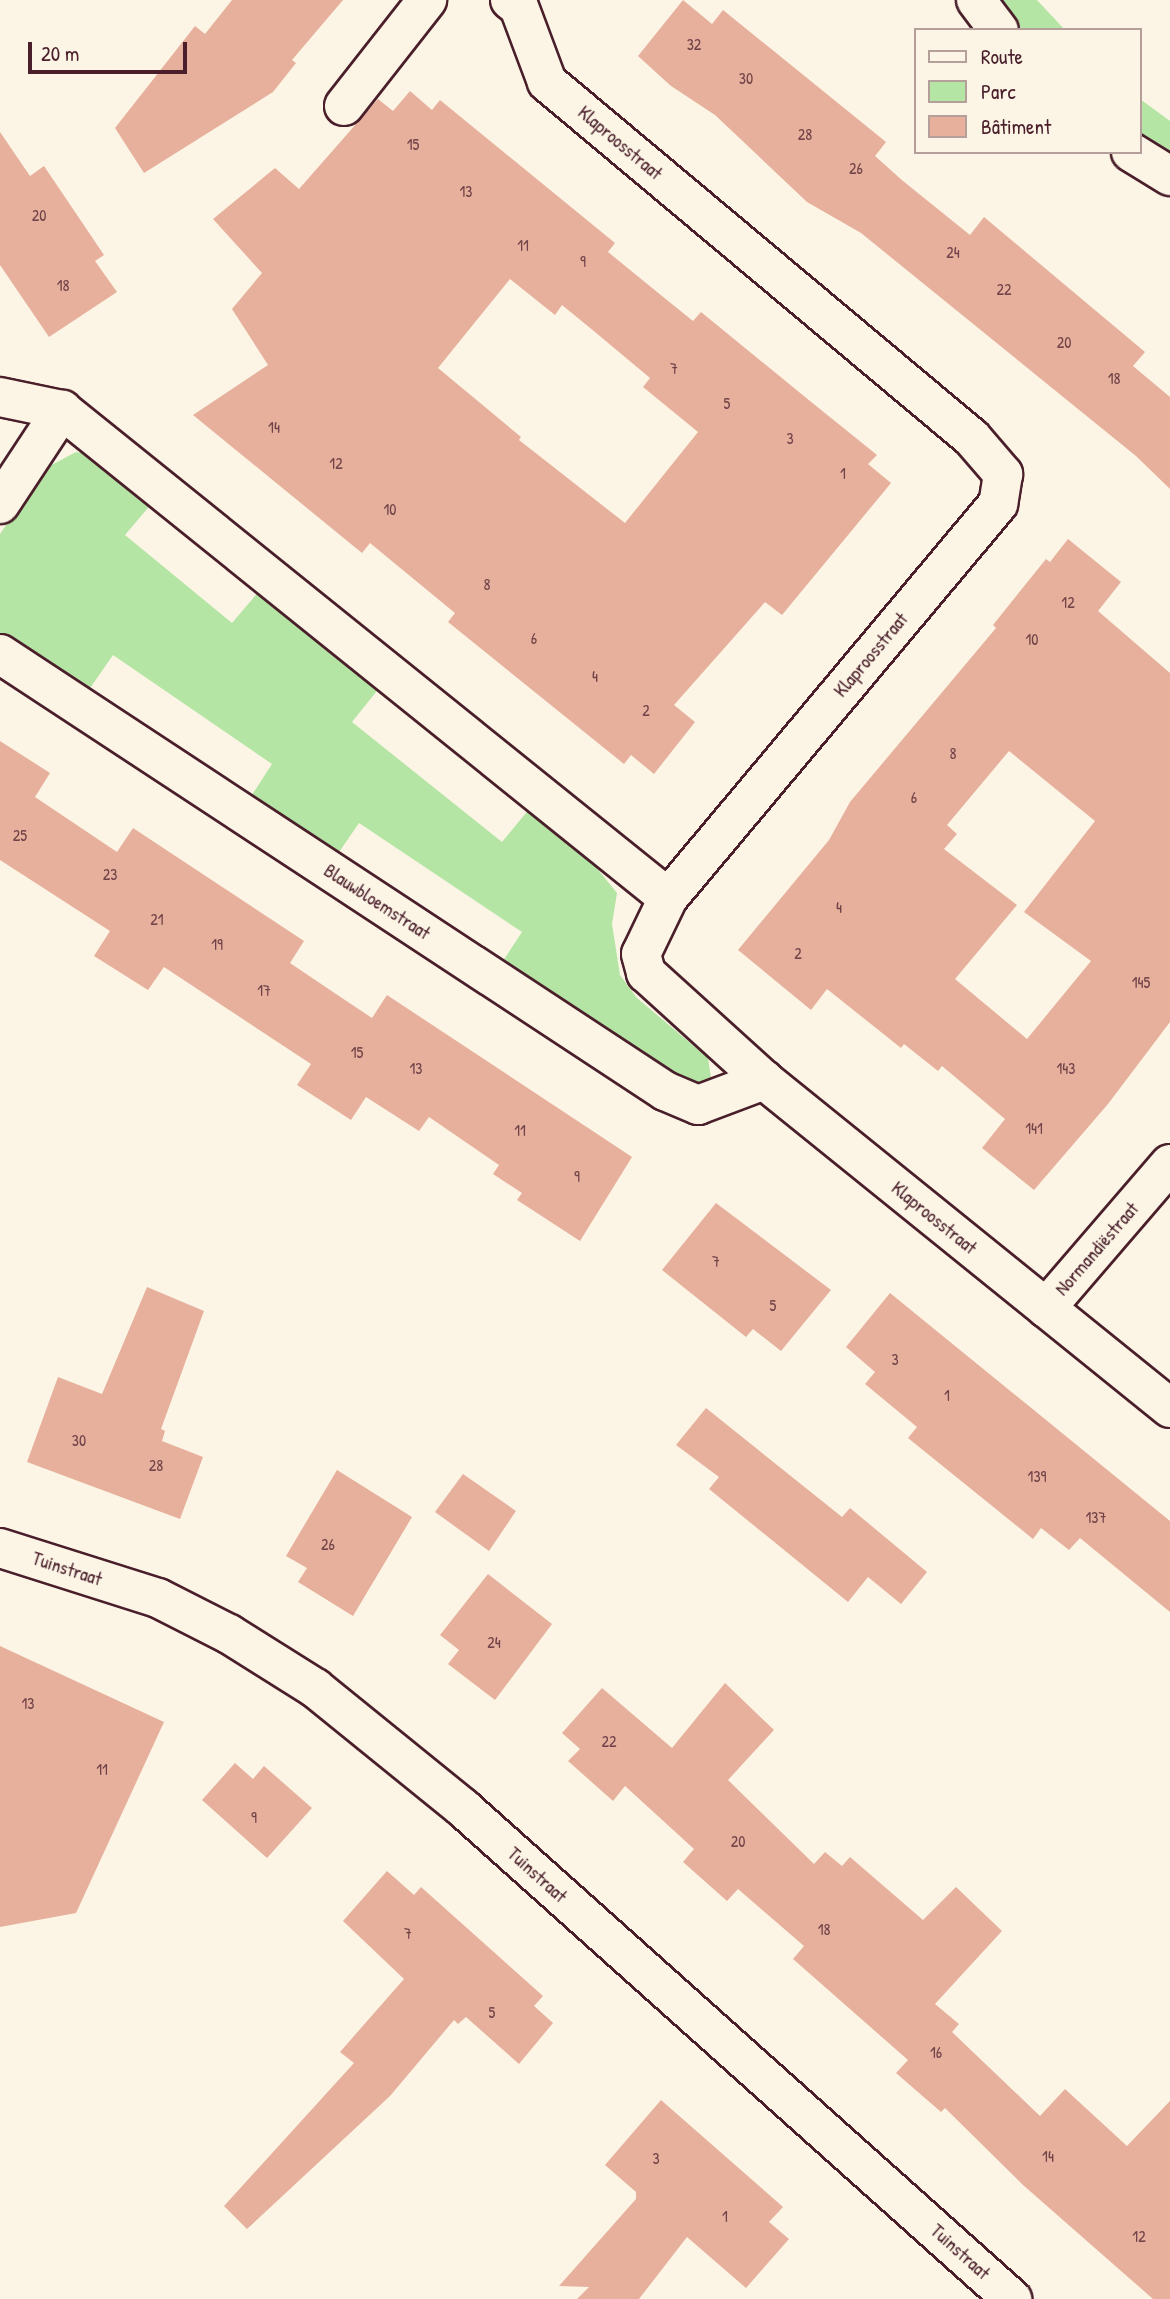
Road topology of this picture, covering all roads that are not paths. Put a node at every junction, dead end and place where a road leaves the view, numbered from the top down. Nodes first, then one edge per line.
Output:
1 (427, 0) edge
2 (510, 0) edge
3 (976, 0) edge
4 (997, 28) edge
5 (344, 106) dead end
6 (1134, 154) edge
7 (1170, 176) edge
8 (0, 397) edge
9 (62, 410) junction
10 (0, 504) edge
11 (0, 654) edge
12 (668, 898) junction
13 (764, 1080) junction
14 (1170, 1164) edge
15 (1046, 1308) junction
16 (1170, 1408) edge
17 (0, 1548) edge
18 (988, 2292) edge

1 - 5 street
2 - 12 street, Klaproosstraat
3 - 4 street
6 - 7 street
8 - 9 street
9 - 10 street
9 - 12 street
11 - 13 street, Blauwbloemstraat
12 - 13 street, Klaproosstraat
13 - 15 street, Klaproosstraat
14 - 15 street, Normandiëstraat
15 - 16 street, Normandiëstraat
17 - 18 street, Tuinstraat

